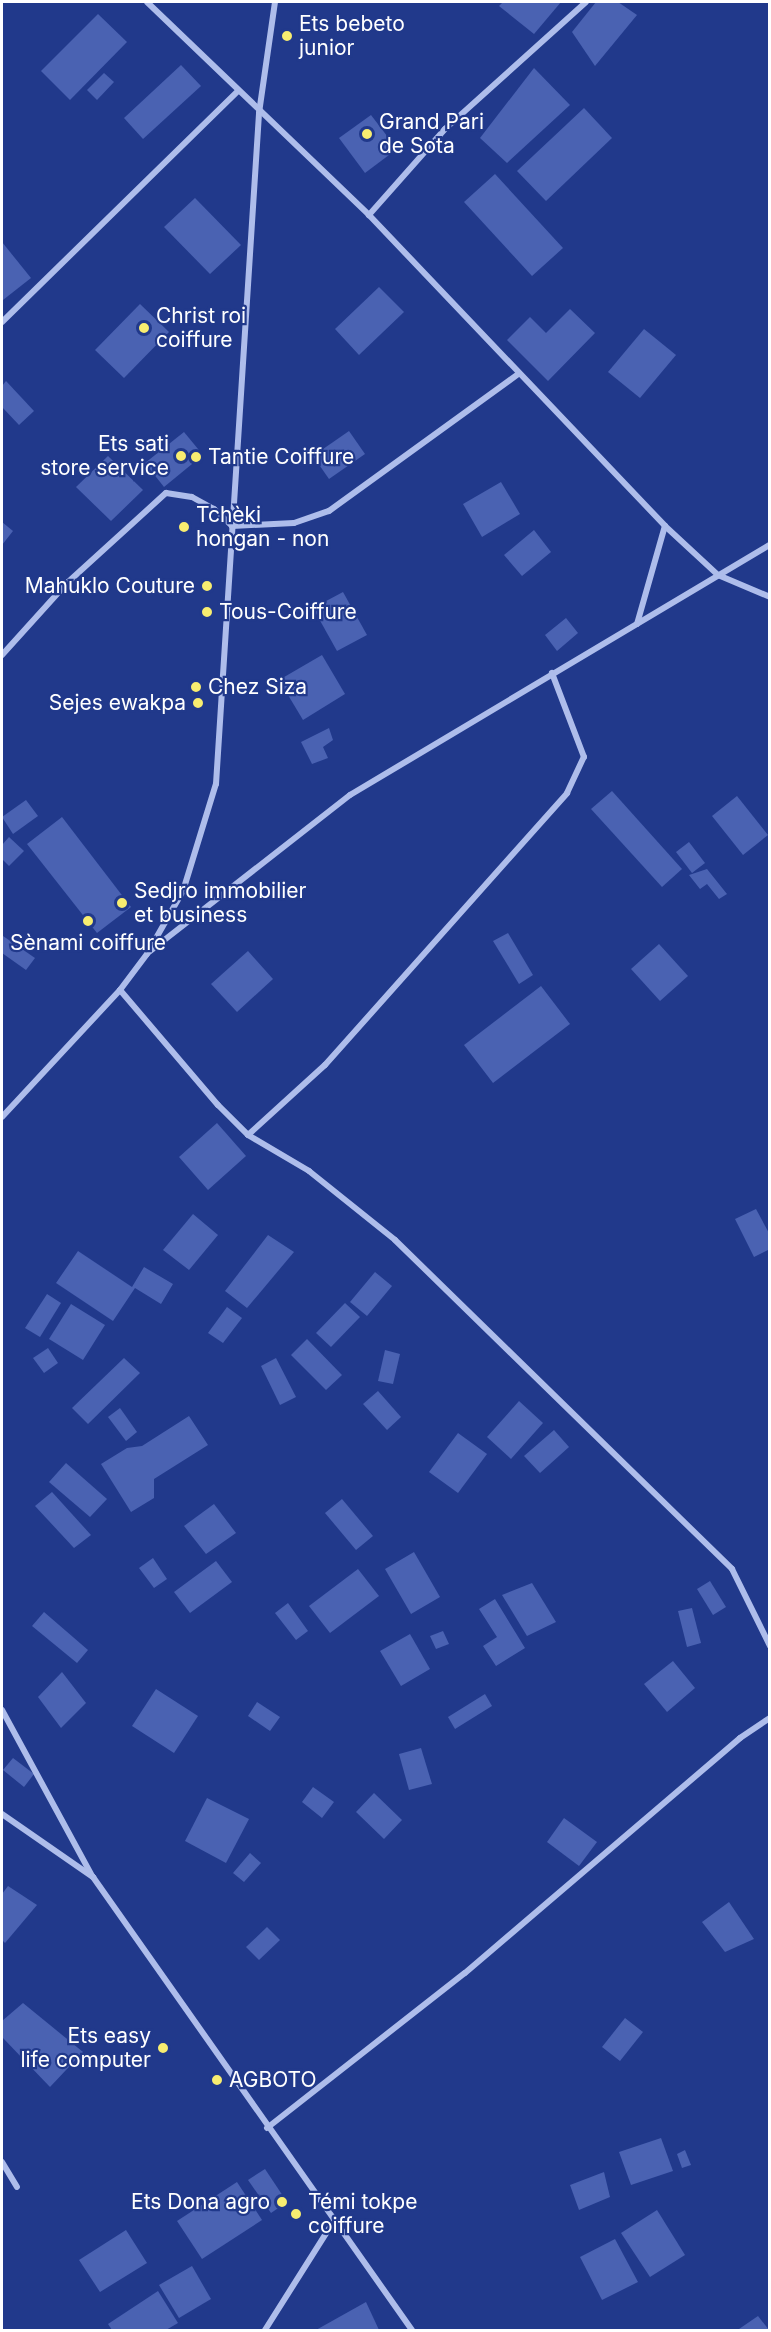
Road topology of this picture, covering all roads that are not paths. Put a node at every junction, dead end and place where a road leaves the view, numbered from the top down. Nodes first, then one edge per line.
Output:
1 (147, 2) edge
2 (275, 2) edge
3 (586, 2) edge
4 (237, 92) junction
5 (259, 113) junction
6 (369, 215) junction
7 (2, 322) edge
8 (518, 374) junction
9 (232, 526) junction
10 (665, 526) junction
11 (770, 545) edge
12 (718, 575) junction
13 (770, 597) edge
14 (637, 624) junction
15 (2, 655) edge
16 (552, 673) junction
17 (147, 954) junction
18 (120, 990) junction
19 (2, 1116) edge
20 (248, 1136) junction
21 (770, 1646) edge
22 (2, 1710) edge
23 (770, 1718) edge
24 (2, 1814) edge
25 (93, 1877) junction
26 (267, 2128) junction
27 (2, 2162) edge
28 (17, 2187) dead end
29 (334, 2221) junction
30 (265, 2331) edge
31 (412, 2331) edge

1 - 4 street
2 - 5 street
3 - 6 street
4 - 5 street
4 - 7 street
5 - 6 street
5 - 9 street
6 - 8 street
8 - 9 street
8 - 10 street
9 - 15 street
9 - 17 street
10 - 12 street
10 - 14 street
11 - 12 street
12 - 13 street
12 - 14 street
14 - 16 street
16 - 17 street
16 - 20 street
17 - 18 street
18 - 19 street
18 - 20 street
20 - 21 street
22 - 25 street
23 - 26 street
24 - 25 street
25 - 26 street
26 - 29 street
27 - 28 street
29 - 30 street
29 - 31 street

